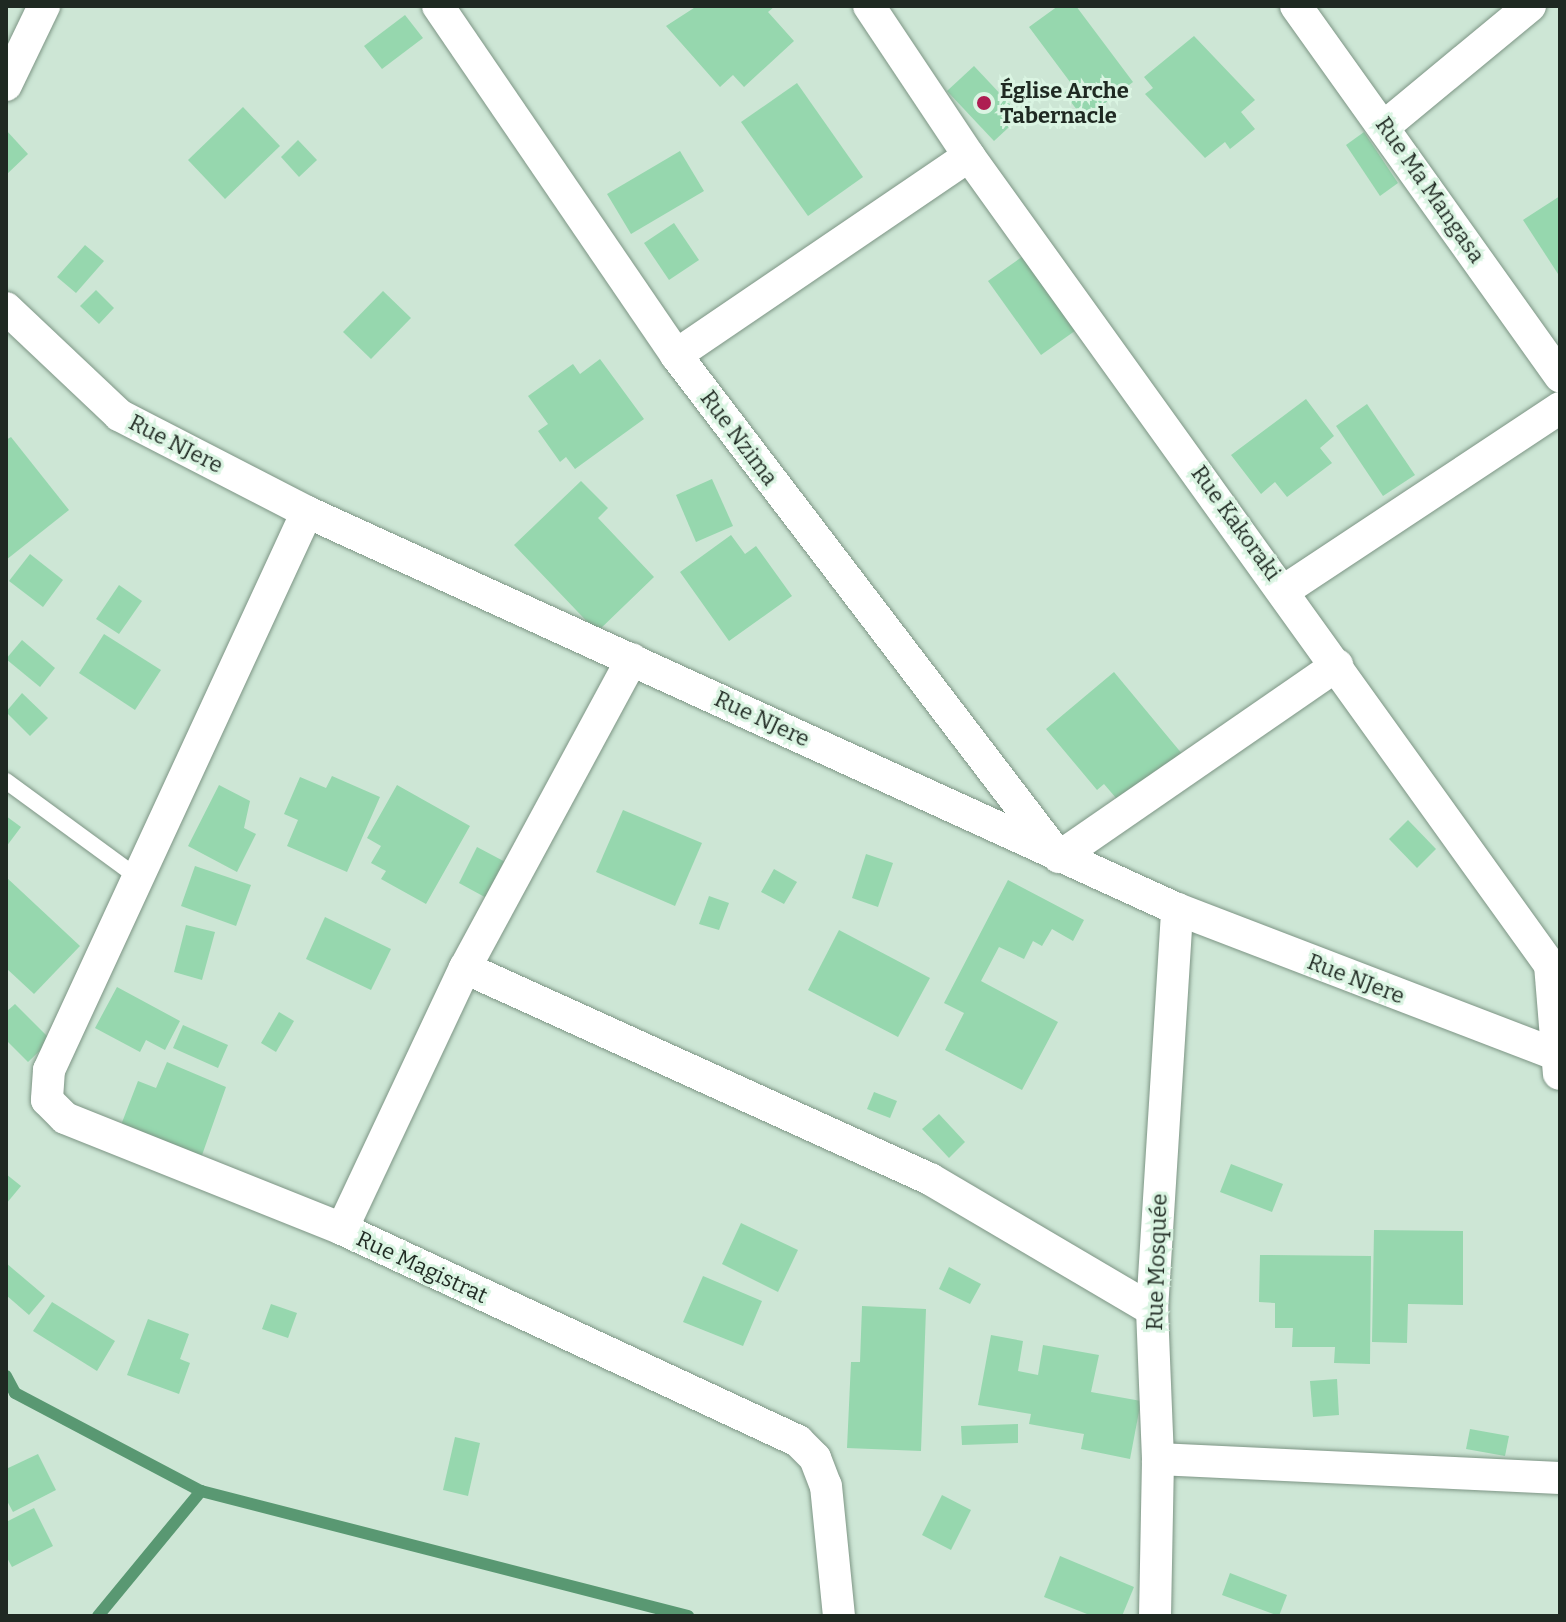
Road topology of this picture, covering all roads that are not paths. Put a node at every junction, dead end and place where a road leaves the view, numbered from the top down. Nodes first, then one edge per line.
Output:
1 (44, 6) edge
2 (438, 6) edge
3 (869, 6) edge
4 (1296, 6) edge
5 (1530, 6) edge
6 (6, 85) edge
7 (1386, 125) junction
8 (969, 156) junction
9 (6, 308) edge
10 (676, 355) junction
11 (1560, 376) edge
12 (1560, 408) edge
13 (307, 512) junction
14 (1285, 590) junction
15 (632, 659) junction
16 (1337, 665) junction
17 (6, 781) edge
18 (1059, 857) junction
19 (137, 877) junction
20 (1177, 909) junction
21 (465, 968) junction
22 (1558, 1063) edge
23 (342, 1229) junction
24 (1152, 1310) junction
25 (1158, 1459) junction
26 (1560, 1478) edge
27 (840, 1609) edge
28 (1155, 1616) edge

1 - 6 street
2 - 10 street, Rue Nzima
3 - 8 street, Rue Kakoraki
4 - 7 street, Rue Ma Mangasa
5 - 7 street
7 - 11 street, Rue Ma Mangasa
8 - 10 street
8 - 14 street, Rue Kakoraki
9 - 13 street, Rue NJere
10 - 18 street, Rue Nzima
12 - 14 street
13 - 15 street, Rue NJere
13 - 19 street
14 - 16 street, Rue Kakoraki
15 - 18 street, Rue NJere
15 - 21 street, Rue Magistrat
16 - 18 street
16 - 22 street, Rue Kakoraki
17 - 19 lane
18 - 20 street, Rue NJere
19 - 23 street
20 - 22 street, Rue NJere
20 - 24 street, Rue Mosquée
21 - 23 street, Rue Magistrat
21 - 24 street
23 - 27 street, Rue Magistrat
24 - 25 street, Rue Mosquée
25 - 26 street
25 - 28 street, Rue Mosquée

